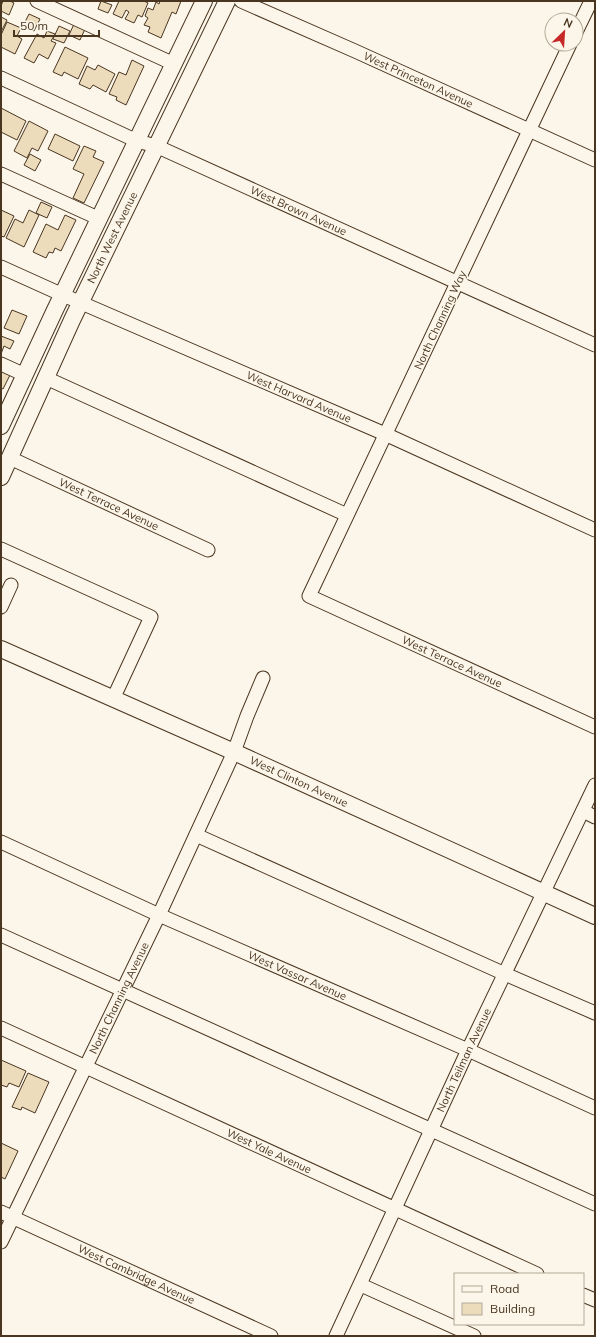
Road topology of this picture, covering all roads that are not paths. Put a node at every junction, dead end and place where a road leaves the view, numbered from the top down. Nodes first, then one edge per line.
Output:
1 (37, 1) edge
2 (204, 1) edge
3 (227, 1) edge
4 (241, 1) edge
5 (591, 1) edge
6 (584, 15) edge
7 (566, 52) edge
8 (174, 64) junction
9 (1, 78) edge
10 (529, 130) junction
11 (137, 141) junction
12 (156, 146) junction
13 (595, 160) edge
14 (1, 174) edge
15 (100, 219) junction
16 (1, 267) edge
17 (457, 282) junction
18 (63, 295) junction
19 (80, 302) junction
20 (595, 345) edge
21 (1, 364) edge
22 (25, 375) junction
23 (46, 378) junction
24 (1, 426) edge
25 (385, 434) junction
26 (10, 458) junction
27 (1, 477) edge
28 (347, 515) junction
29 (595, 530) edge
30 (1, 549) edge
31 (208, 550) dead end
32 (11, 585) dead end
33 (309, 596) joint
34 (1, 606) edge
35 (1, 649) edge
36 (263, 678) dead end
37 (114, 699) junction
38 (595, 727) edge
39 (234, 752) junction
40 (595, 785) edge
41 (583, 811) junction
42 (595, 817) edge
43 (196, 835) junction
44 (1, 842) edge
45 (544, 893) junction
46 (159, 914) junction
47 (595, 916) edge
48 (1, 935) edge
49 (505, 974) junction
50 (123, 990) junction
51 (595, 1014) edge
52 (1, 1028) edge
53 (468, 1050) junction
54 (85, 1067) junction
55 (595, 1108) edge
56 (432, 1130) junction
57 (595, 1204) edge
58 (395, 1210) junction
59 (7, 1215) edge
60 (1, 1242) edge
61 (535, 1273) edge
62 (361, 1285) junction
63 (584, 1295) edge
64 (595, 1300) edge
65 (271, 1336) edge
66 (336, 1336) edge
67 (474, 1336) edge

1 - 8 street
2 - 8 main road, North West Avenue
3 - 12 main road, North West Avenue
4 - 10 street, West Princeton Avenue
5 - 6 street
7 - 10 street, North Channing Way
8 - 11 main road, North West Avenue
9 - 11 street, West Brown Avenue
10 - 13 street, West Princeton Avenue
10 - 17 street, North Channing Way
11 - 12 street, West Brown Avenue
11 - 15 main road, North West Avenue
12 - 17 street, West Brown Avenue
12 - 19 main road, North West Avenue
14 - 15 street
15 - 18 main road, North West Avenue
16 - 18 street, West Harvard Avenue
17 - 20 street, West Brown Avenue
17 - 25 street, North Channing Way
18 - 19 street, West Harvard Avenue
18 - 22 main road, North West Avenue
19 - 23 main road, North West Avenue
19 - 25 street, West Harvard Avenue
21 - 22 street
22 - 24 main road, North West Avenue
23 - 26 main road, North West Avenue
23 - 28 street
25 - 28 street, North Channing Way
25 - 29 street, West Harvard Avenue
26 - 27 main road, North West Avenue
26 - 31 street, West Terrace Avenue
28 - 33 street, North Channing Way
30 - 37 street
32 - 34 street
33 - 38 street, West Terrace Avenue
35 - 37 main road, West Clinton Avenue
36 - 39 street, North Channing Avenue
37 - 39 main road, West Clinton Avenue
39 - 43 street, North Channing Avenue
39 - 45 main road, West Clinton Avenue
40 - 41 street, North Teilman Avenue
41 - 42 street
41 - 45 street, North Teilman Avenue
43 - 46 street, North Channing Avenue
43 - 49 street
44 - 46 street, West Vassar Avenue
45 - 47 main road, West Clinton Avenue
45 - 49 street, North Teilman Avenue
46 - 50 street, North Channing Avenue
46 - 53 street, West Vassar Avenue
48 - 50 street
49 - 51 street
49 - 53 street, North Teilman Avenue
50 - 54 street, North Channing Avenue
50 - 56 street
52 - 54 street, West Yale Avenue
53 - 55 street, West Vassar Avenue
53 - 56 street, North Teilman Avenue
54 - 58 street, West Yale Avenue
54 - 59 street, North Channing Avenue
56 - 57 street
56 - 58 street, North Teilman Avenue
58 - 61 street, West Yale Avenue
58 - 62 street, North Teilman Avenue
59 - 60 street, North Channing Avenue
59 - 65 street, West Cambridge Avenue
62 - 66 street, North Teilman Avenue
62 - 67 street
63 - 64 street

